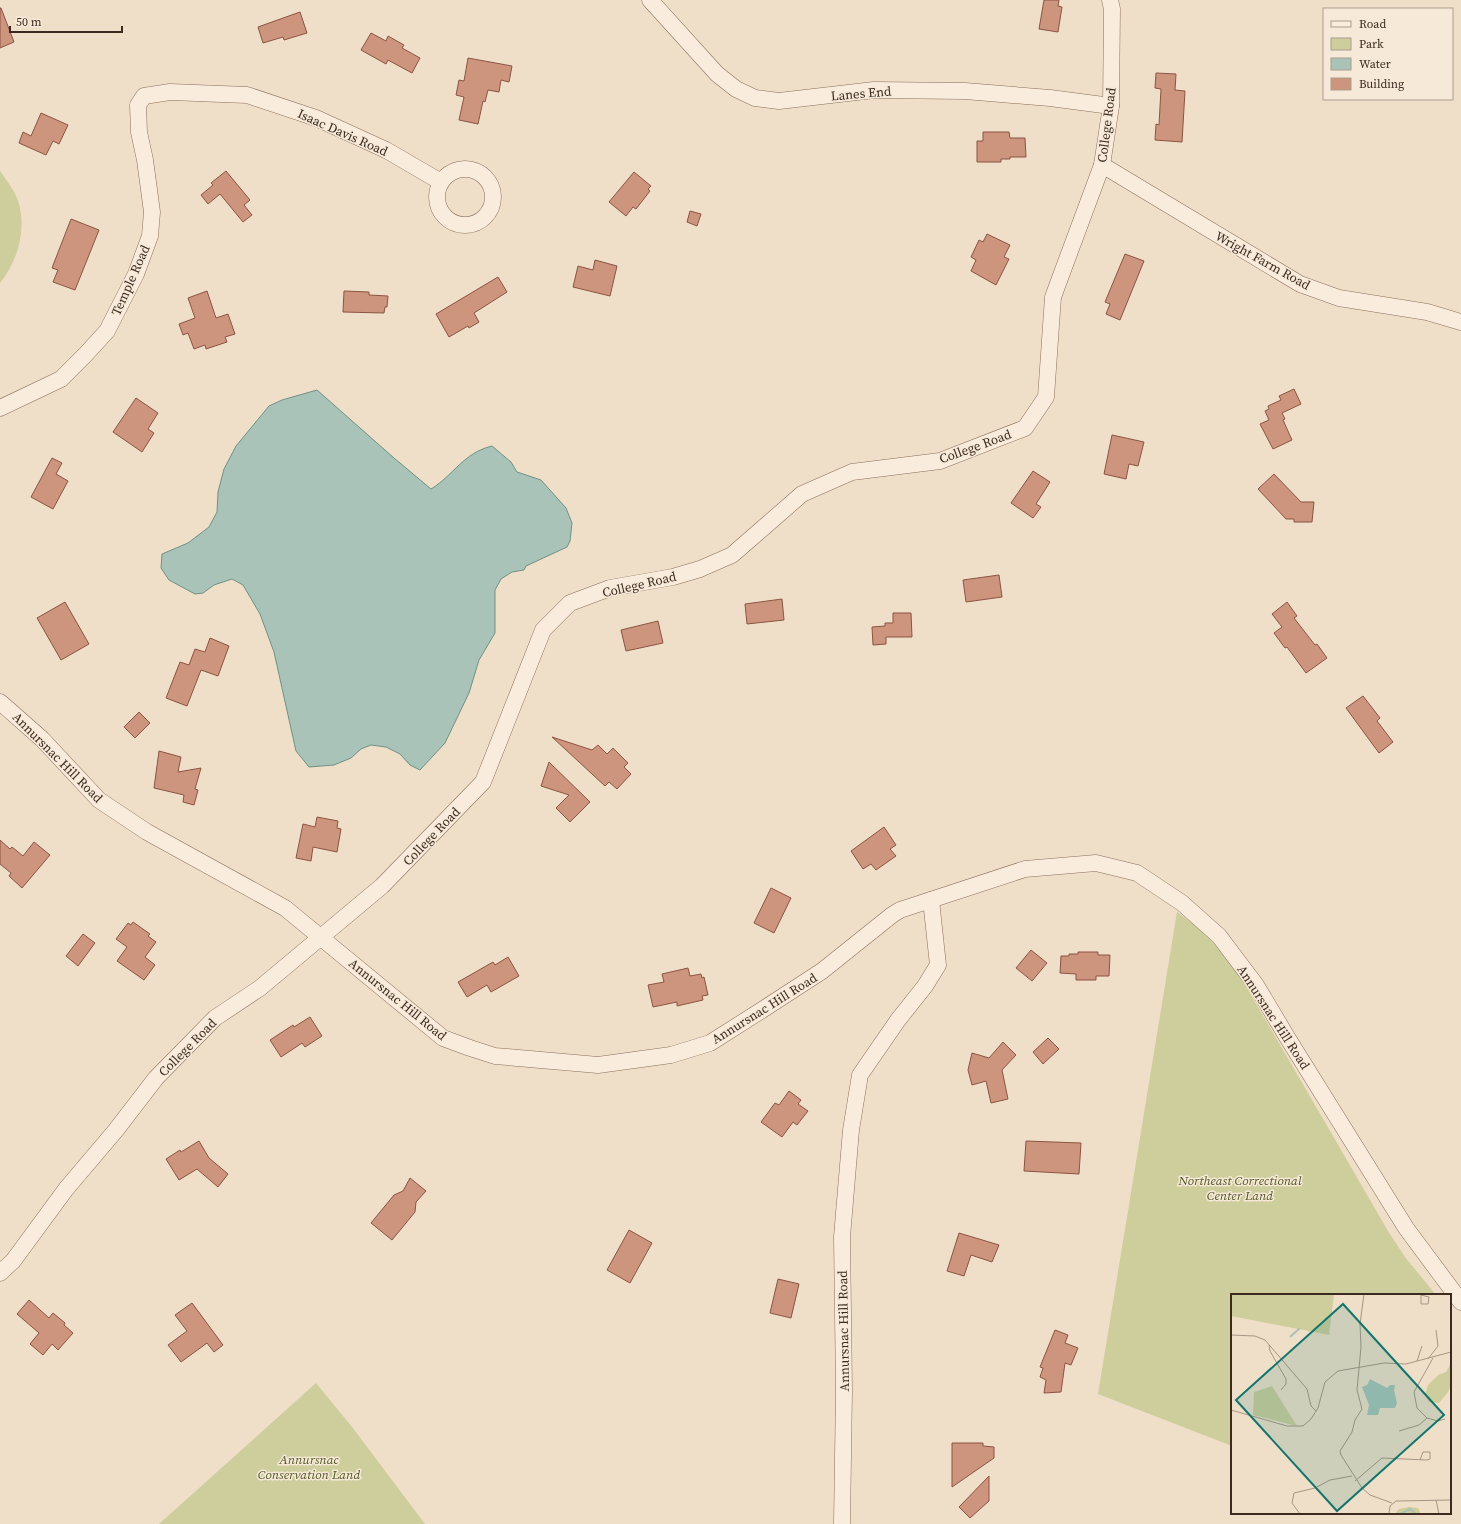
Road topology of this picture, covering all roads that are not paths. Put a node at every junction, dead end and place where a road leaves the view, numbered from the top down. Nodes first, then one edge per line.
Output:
1 (650, 0) edge
2 (1110, 0) edge
3 (144, 96) joint
4 (1111, 106) junction
5 (1102, 166) junction
6 (441, 182) dead end
7 (1461, 322) edge
8 (0, 408) edge
9 (0, 702) edge
10 (932, 900) junction
11 (321, 937) junction
12 (0, 1273) edge
13 (1461, 1302) edge
14 (842, 1524) edge

1 - 4 street, Lanes End
2 - 4 street, College Road
3 - 6 street, Isaac Davis Road
3 - 8 street, Temple Road
4 - 5 street, College Road
5 - 7 street, Wright Farm Road
5 - 11 street, College Road
9 - 11 street, Annursnac Hill Road
10 - 11 street, Annursnac Hill Road
10 - 13 street, Annursnac Hill Road
10 - 14 street, Annursnac Hill Road
11 - 12 street, College Road

